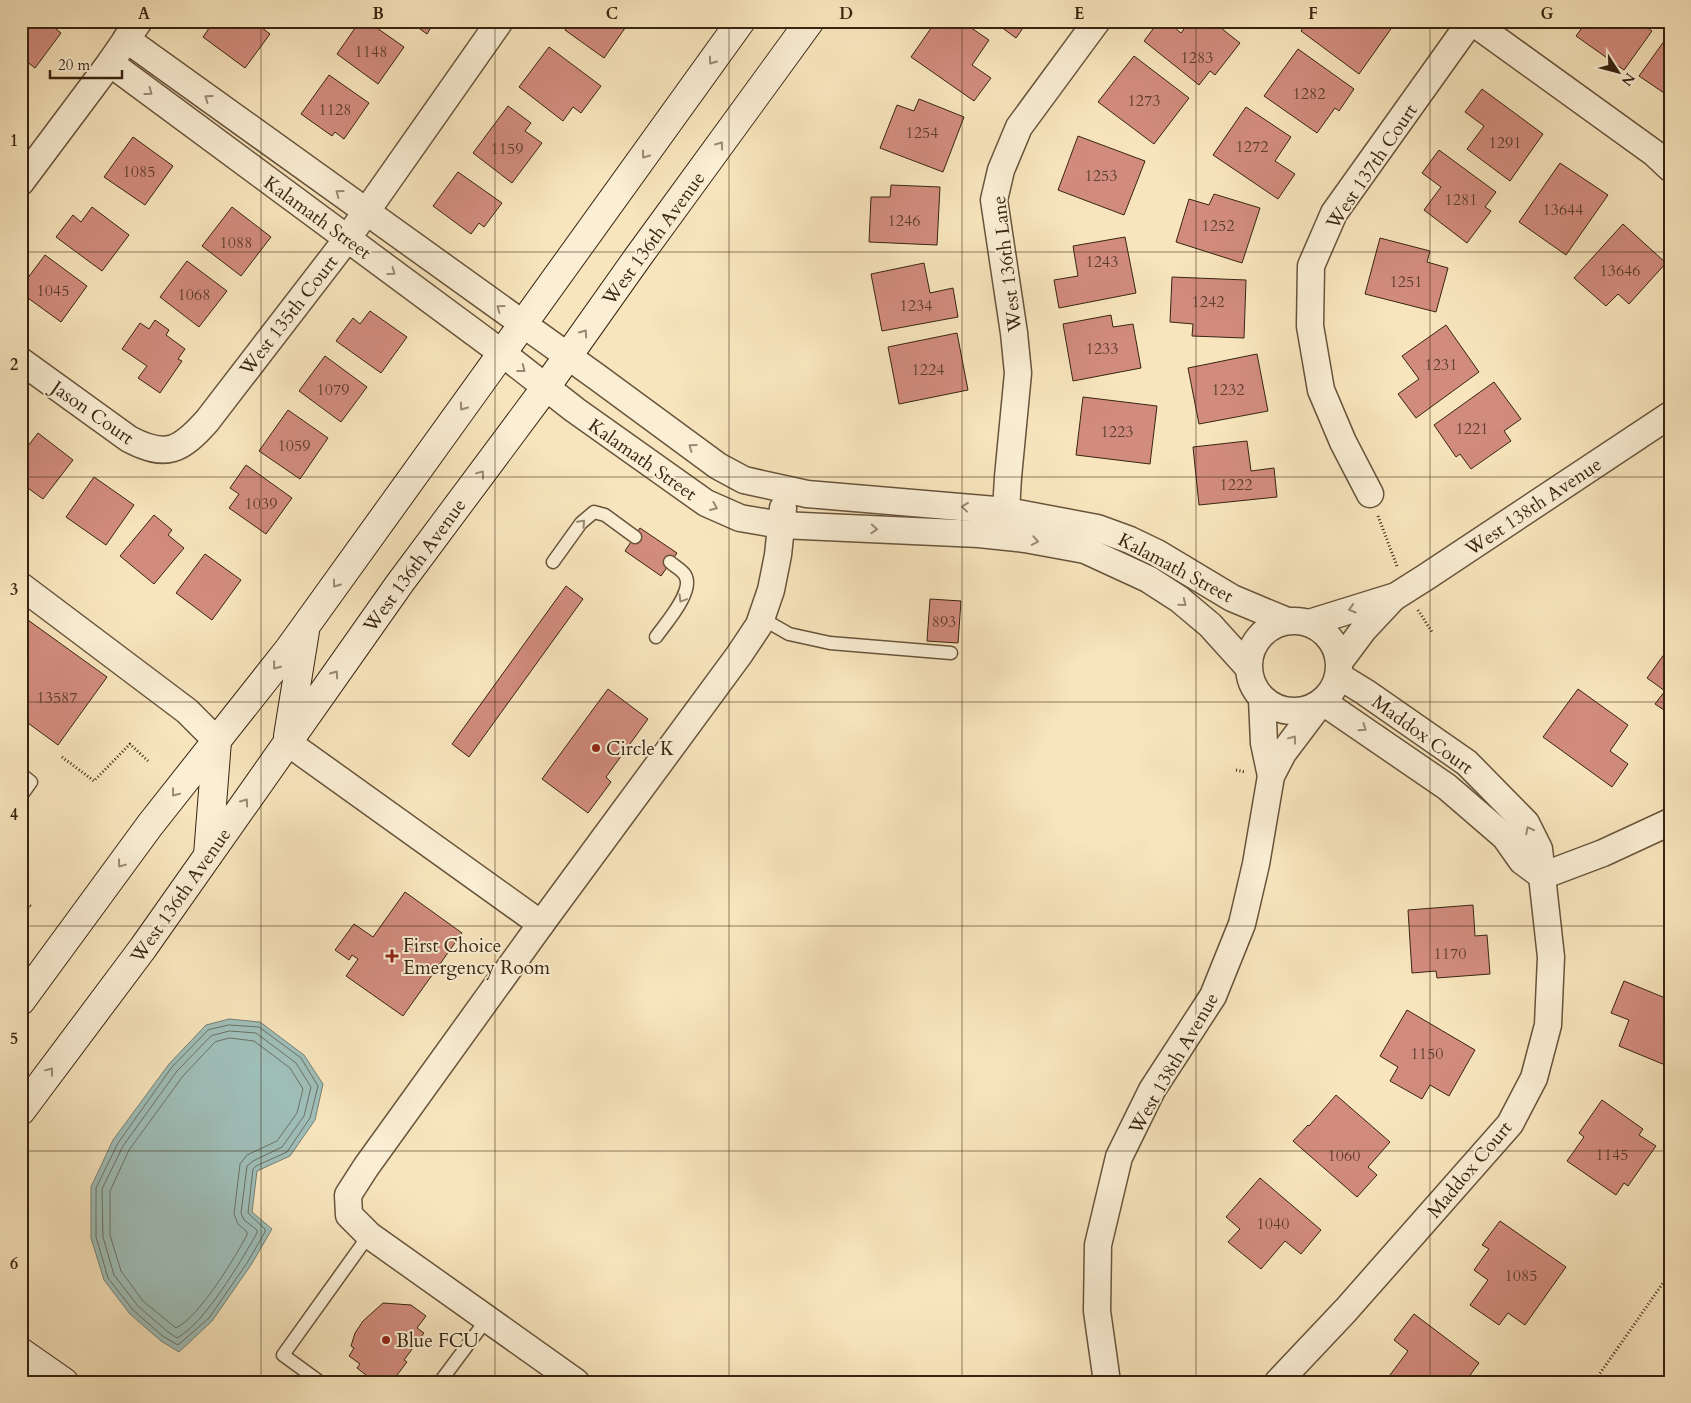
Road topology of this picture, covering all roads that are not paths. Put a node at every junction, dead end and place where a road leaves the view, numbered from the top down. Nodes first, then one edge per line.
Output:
1 (500, 21) edge
2 (741, 21) edge
3 (810, 21) edge
4 (1097, 21) edge
5 (1471, 21) edge
6 (132, 30) edge
7 (110, 63) junction
8 (1670, 168) edge
9 (21, 182) edge
10 (366, 212) junction
11 (347, 239) junction
12 (523, 324) junction
13 (502, 353) junction
14 (568, 357) junction
15 (21, 361) edge
16 (546, 388) junction
17 (1670, 415) edge
18 (169, 450) joint
19 (786, 491) junction
20 (1370, 494) road end
21 (1007, 511) junction
22 (781, 525) junction
23 (1005, 536) junction
24 (635, 537) dead end
25 (553, 562) dead end
26 (670, 562) dead end
27 (21, 586) edge
28 (1396, 596) junction
29 (761, 618) junction
30 (1298, 622) junction
31 (305, 627) junction
32 (656, 637) dead end
33 (951, 653) dead end
34 (1248, 667) junction
35 (1339, 669) junction
36 (1262, 699) junction
37 (1321, 703) junction
38 (217, 741) junction
39 (287, 742) junction
40 (21, 774) edge
41 (1271, 776) junction
42 (21, 796) edge
43 (1670, 822) edge
44 (208, 856) junction
45 (1542, 876) junction
46 (541, 924) junction
47 (21, 1001) edge
48 (21, 1110) edge
49 (369, 1235) junction
50 (487, 1318) junction
51 (25, 1352) edge
52 (64, 1382) edge
53 (320, 1382) edge
54 (440, 1382) edge
55 (576, 1382) edge
56 (1107, 1382) edge
57 (1278, 1382) edge

1 - 10 street, West 135th Court
2 -> 12 main road
14 -> 3 main road, West 136th Avenue
4 - 21 street, West 136th Lane
5 - 8 street
5 - 20 street, West 137th Court
6 - 7 street
10 -> 6 street, Kalamath Street
7 - 9 street
7 -> 11 street, Kalamath Street
10 - 11 street, West 135th Court
12 -> 10 street, Kalamath Street
11 -> 13 street, Kalamath Street
11 - 18 street, West 135th Court
12 - 13 main road
12 - 14 street, Kalamath Street
13 -> 16 street, Kalamath Street
13 -> 31 main road
14 - 16 main road, West 136th Avenue
19 -> 14 street, Kalamath Street
15 - 18 street, Jason Court
16 -> 22 street, Kalamath Street
39 -> 16 main road, West 136th Avenue
17 - 28 street, West 138th Avenue
21 -> 19 street, Kalamath Street
19 - 22 street
21 - 23 street, West 136th Lane
21 - 30 street, Kalamath Street
22 -> 23 street, Kalamath Street
22 - 29 street
23 -> 34 street, Kalamath Street
25 -> 24 lane
26 -> 32 lane
27 - 38 street
28 -> 30 street, West 138th Avenue
28 - 35 street, West 138th Avenue
29 - 33 lane
29 - 46 street
30 - 34 street
30 - 35 street
31 -> 38 main road
31 - 39 main road
34 - 36 street
35 - 37 street
45 -> 35 street, Maddox Court
36 - 37 street
36 - 41 street, West 138th Avenue
41 -> 37 street, West 138th Avenue
37 -> 45 street, Maddox Court
38 - 44 main road
38 -> 47 main road
44 -> 39 main road, West 136th Avenue
39 - 46 street
40 - 42 lane
41 - 56 street, West 138th Avenue
43 - 45 street
48 -> 44 main road, West 136th Avenue
45 - 57 street, Maddox Court
46 - 49 street
49 - 50 street
49 - 53 lane
50 - 54 lane
50 - 55 street
51 - 52 main road

